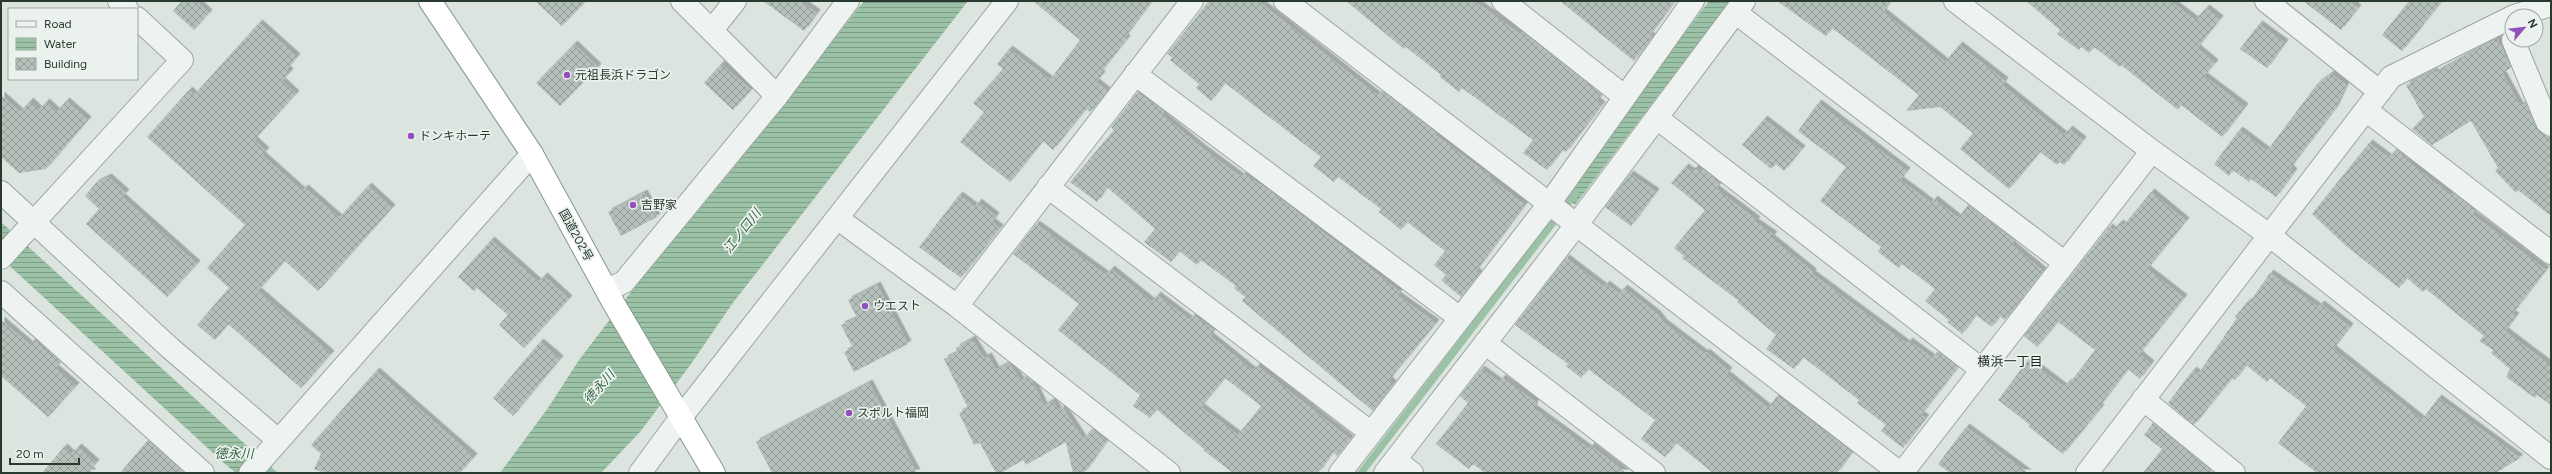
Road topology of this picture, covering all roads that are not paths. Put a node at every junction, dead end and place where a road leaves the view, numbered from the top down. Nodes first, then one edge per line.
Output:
1 (430, 1) edge
2 (682, 1) edge
3 (735, 1) edge
4 (848, 1) edge
5 (1007, 1) edge
6 (1192, 1) edge
7 (1285, 1) edge
8 (1503, 1) edge
9 (1693, 1) edge
10 (1955, 1) edge
11 (2266, 1) edge
12 (1740, 7) edge
13 (138, 19) edge
14 (2504, 29) edge
15 (712, 30) junction
16 (2519, 48) edge
17 (1135, 74) junction
18 (2380, 92) junction
19 (777, 96) junction
20 (1625, 97) junction
21 (2366, 110) junction
22 (1657, 118) junction
23 (2551, 125) edge
24 (2152, 151) junction
25 (532, 154) junction
26 (1048, 187) junction
27 (1, 192) edge
28 (1549, 204) junction
29 (837, 218) junction
30 (34, 222) junction
31 (1577, 224) junction
32 (2269, 235) junction
33 (2551, 253) edge
34 (1, 258) edge
35 (2065, 263) junction
36 (1, 292) edge
37 (610, 297) junction
38 (956, 306) junction
39 (1460, 318) junction
40 (1485, 343) junction
41 (1982, 370) junction
42 (2142, 399) junction
43 (682, 416) junction
44 (1370, 432) junction
45 (278, 440) junction
46 (2551, 458) edge
47 (1390, 466) edge
48 (203, 473) edge
49 (250, 473) edge
50 (640, 473) edge
51 (714, 473) edge
52 (1169, 473) edge
53 (1340, 473) edge
54 (1412, 473) edge
55 (1654, 473) edge
56 (1901, 473) edge
57 (2087, 473) edge
58 (2234, 473) edge

1 - 25 highway, 国道202号
2 - 15 street
3 - 15 street
4 - 19 street
5 - 29 street
6 - 17 street
7 - 28 street
8 - 20 street
9 - 20 street
10 - 24 street
11 - 18 street
12 - 22 street
12 - 35 street
13 - 30 street
14 - 18 street
15 - 19 street
16 - 23 street
17 - 26 street
17 - 39 street
18 - 21 street
19 - 37 street
20 - 28 street
21 - 32 street
21 - 33 street
22 - 31 street
22 - 41 street
24 - 32 street
24 - 35 street
25 - 37 highway, 国道202号
25 - 45 street
26 - 38 street
26 - 44 street
27 - 30 street
28 - 31 street
28 - 39 street
29 - 38 street
29 - 43 street
30 - 34 street
30 - 45 street
31 - 40 street
31 - 56 street
32 - 42 street
32 - 46 street
35 - 41 street
36 - 48 street
37 - 43 highway, 国道202号
38 - 52 street
39 - 44 street
40 - 47 street
40 - 55 street
41 - 56 street
42 - 57 street
42 - 58 street
43 - 50 street
43 - 51 highway, 国道202号
44 - 53 street
45 - 49 street
47 - 54 street

